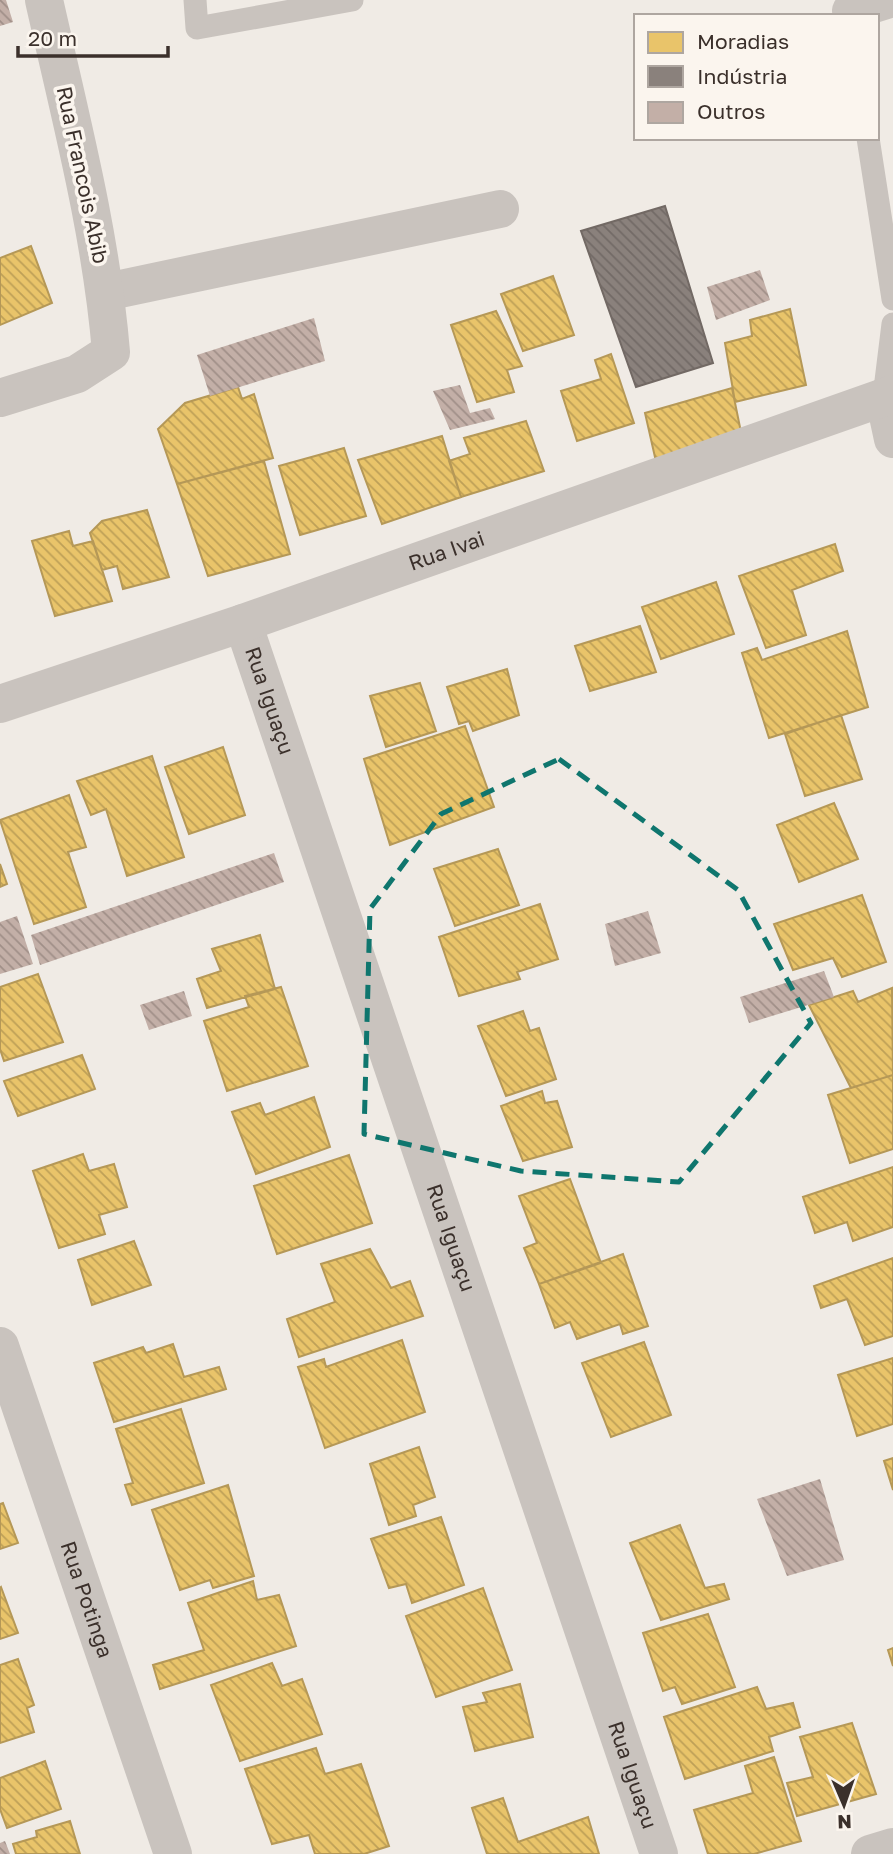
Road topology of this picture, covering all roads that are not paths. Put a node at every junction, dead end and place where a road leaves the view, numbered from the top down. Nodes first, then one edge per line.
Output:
1 (44, 0) edge
2 (195, 0) edge
3 (352, 0) edge
4 (868, 140) edge
5 (500, 209) dead end
6 (106, 292) junction
7 (893, 299) edge
8 (893, 324) edge
9 (889, 396) edge
10 (0, 398) edge
11 (893, 439) edge
12 (243, 623) junction
13 (0, 704) edge
14 (0, 1346) edge
15 (893, 1847) edge
16 (173, 1854) edge
17 (659, 1854) edge
18 (870, 1854) edge

1 - 6 street, Rua Francois Abib
2 - 3 lane
4 - 7 lane
5 - 6 street
6 - 10 street, Rua Francois Abib
8 - 9 lane
9 - 11 street
9 - 12 street, Rua Ivai
12 - 13 street, Rua Ivai
12 - 17 street, Rua Iguaçu
14 - 16 street, Rua Potinga
15 - 18 street

